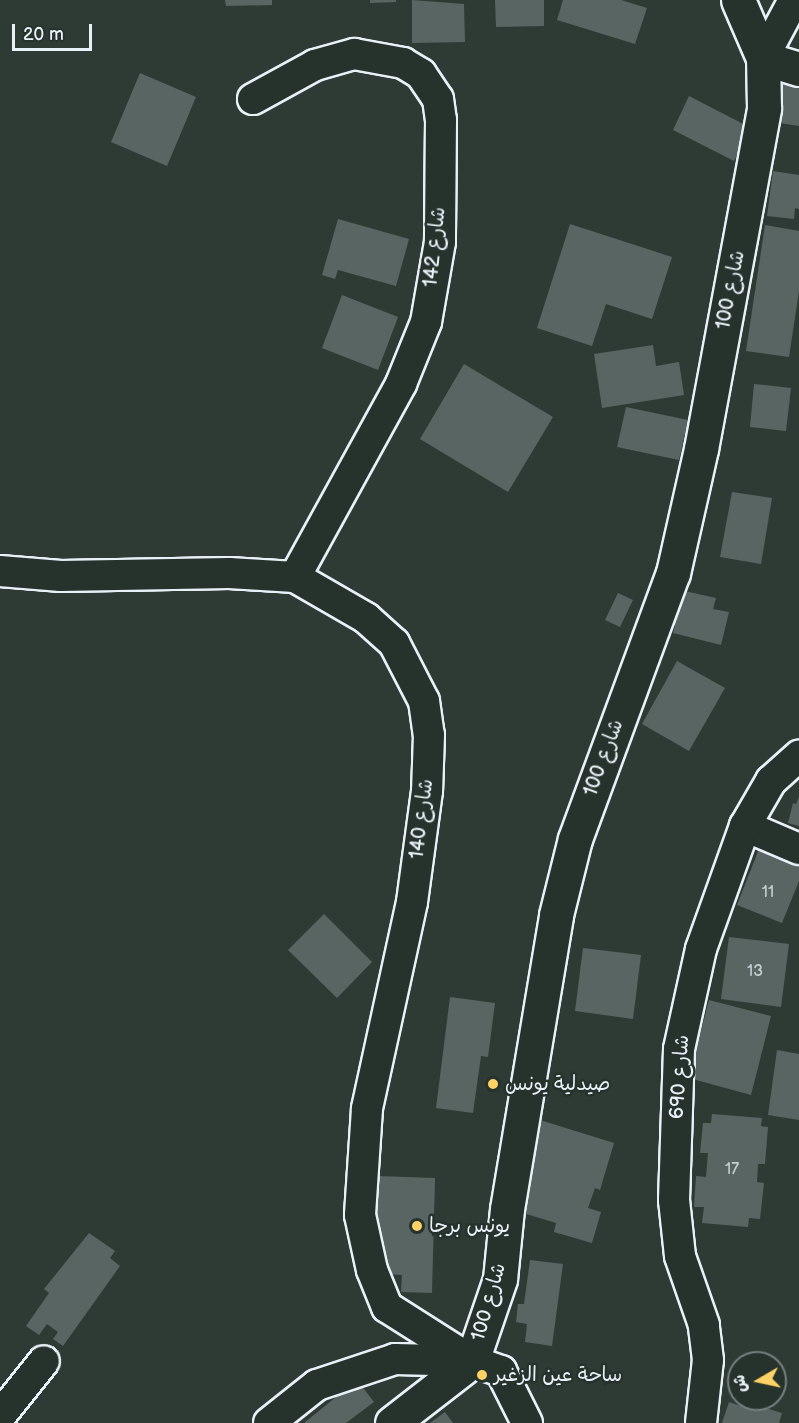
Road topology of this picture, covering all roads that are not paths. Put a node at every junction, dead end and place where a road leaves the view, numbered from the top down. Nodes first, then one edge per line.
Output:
1 (738, 0) edge
2 (794, 0) edge
3 (763, 58) junction
4 (799, 69) edge
5 (253, 99) dead end
6 (0, 571) edge
7 (295, 577) junction
8 (799, 756) edge
9 (745, 826) junction
10 (799, 849) edge
11 (44, 1361) dead end
12 (472, 1361) junction
13 (0, 1416) edge
14 (269, 1423) edge
15 (392, 1423) edge
16 (526, 1423) edge
17 (701, 1423) edge

1 - 3 main road
2 - 3 street
3 - 4 main road
3 - 12 main road, شارع 100
5 - 7 street, شارع 142
6 - 7 street, شارع 140
7 - 12 street, شارع 140
8 - 9 street, شارع 690
9 - 10 street
9 - 17 street, شارع 690
11 - 13 street
12 - 14 street
12 - 15 main road, شارع 100
12 - 16 street

